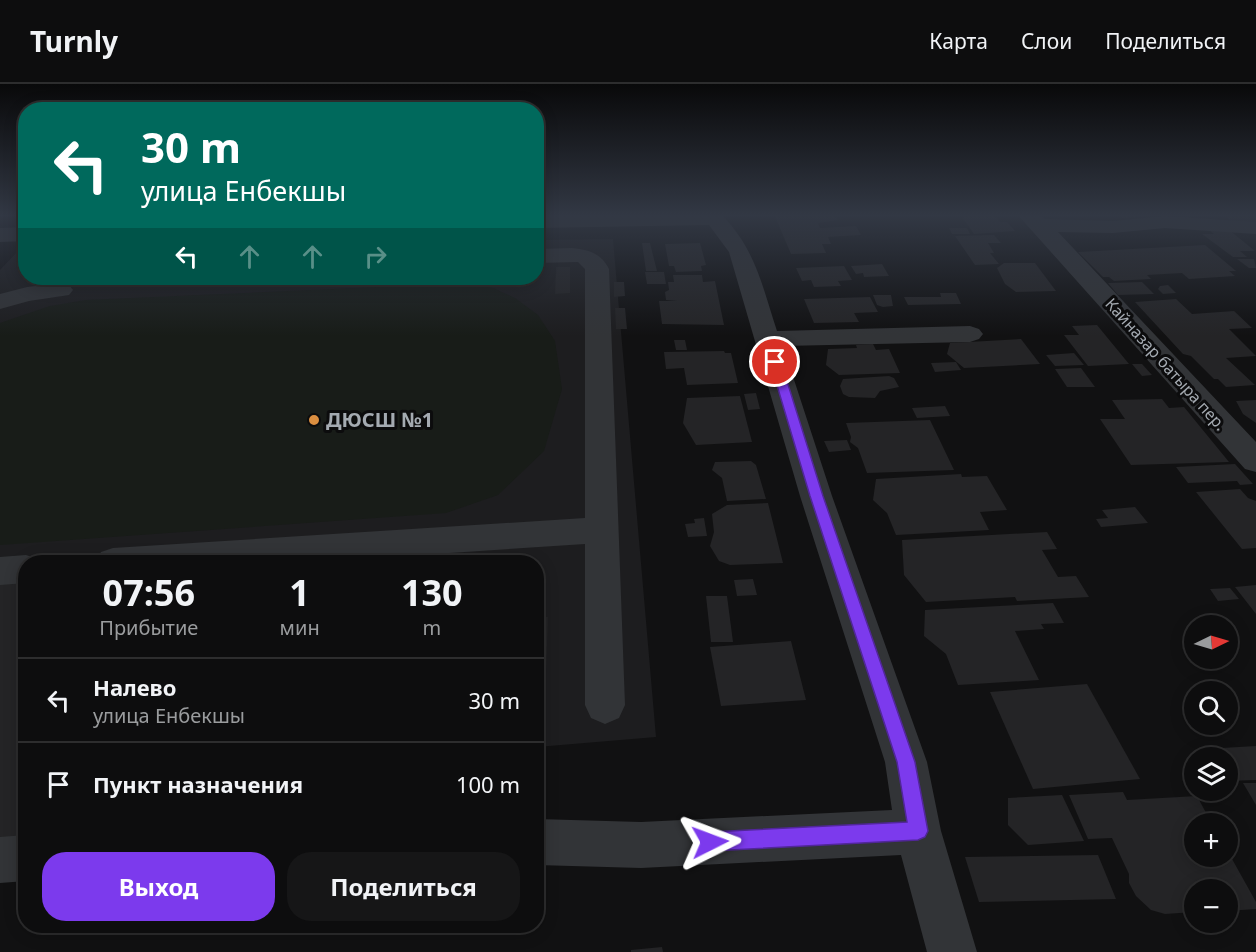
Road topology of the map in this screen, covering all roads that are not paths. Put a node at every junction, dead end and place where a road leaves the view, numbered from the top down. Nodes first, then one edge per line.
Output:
1 (741, 255) edge
2 (1065, 255) edge
3 (544, 256) edge
4 (61, 290) dead end
5 (0, 302) edge
6 (970, 334) dead end
7 (768, 339) junction
8 (1256, 461) edge
9 (601, 530) junction
10 (220, 555) edge
11 (18, 570) edge
12 (0, 571) edge
13 (605, 705) dead end
14 (918, 831) junction
15 (544, 842) edge
16 (18, 859) edge
17 (0, 860) edge
18 (952, 952) edge

1 - 7 street
2 - 8 street, Кайназар батыра пер.
3 - 9 street
4 - 5 street
6 - 7 street
7 - 14 street
9 - 10 street
9 - 13 street
11 - 12 street
14 - 15 street
14 - 18 street
16 - 17 street

